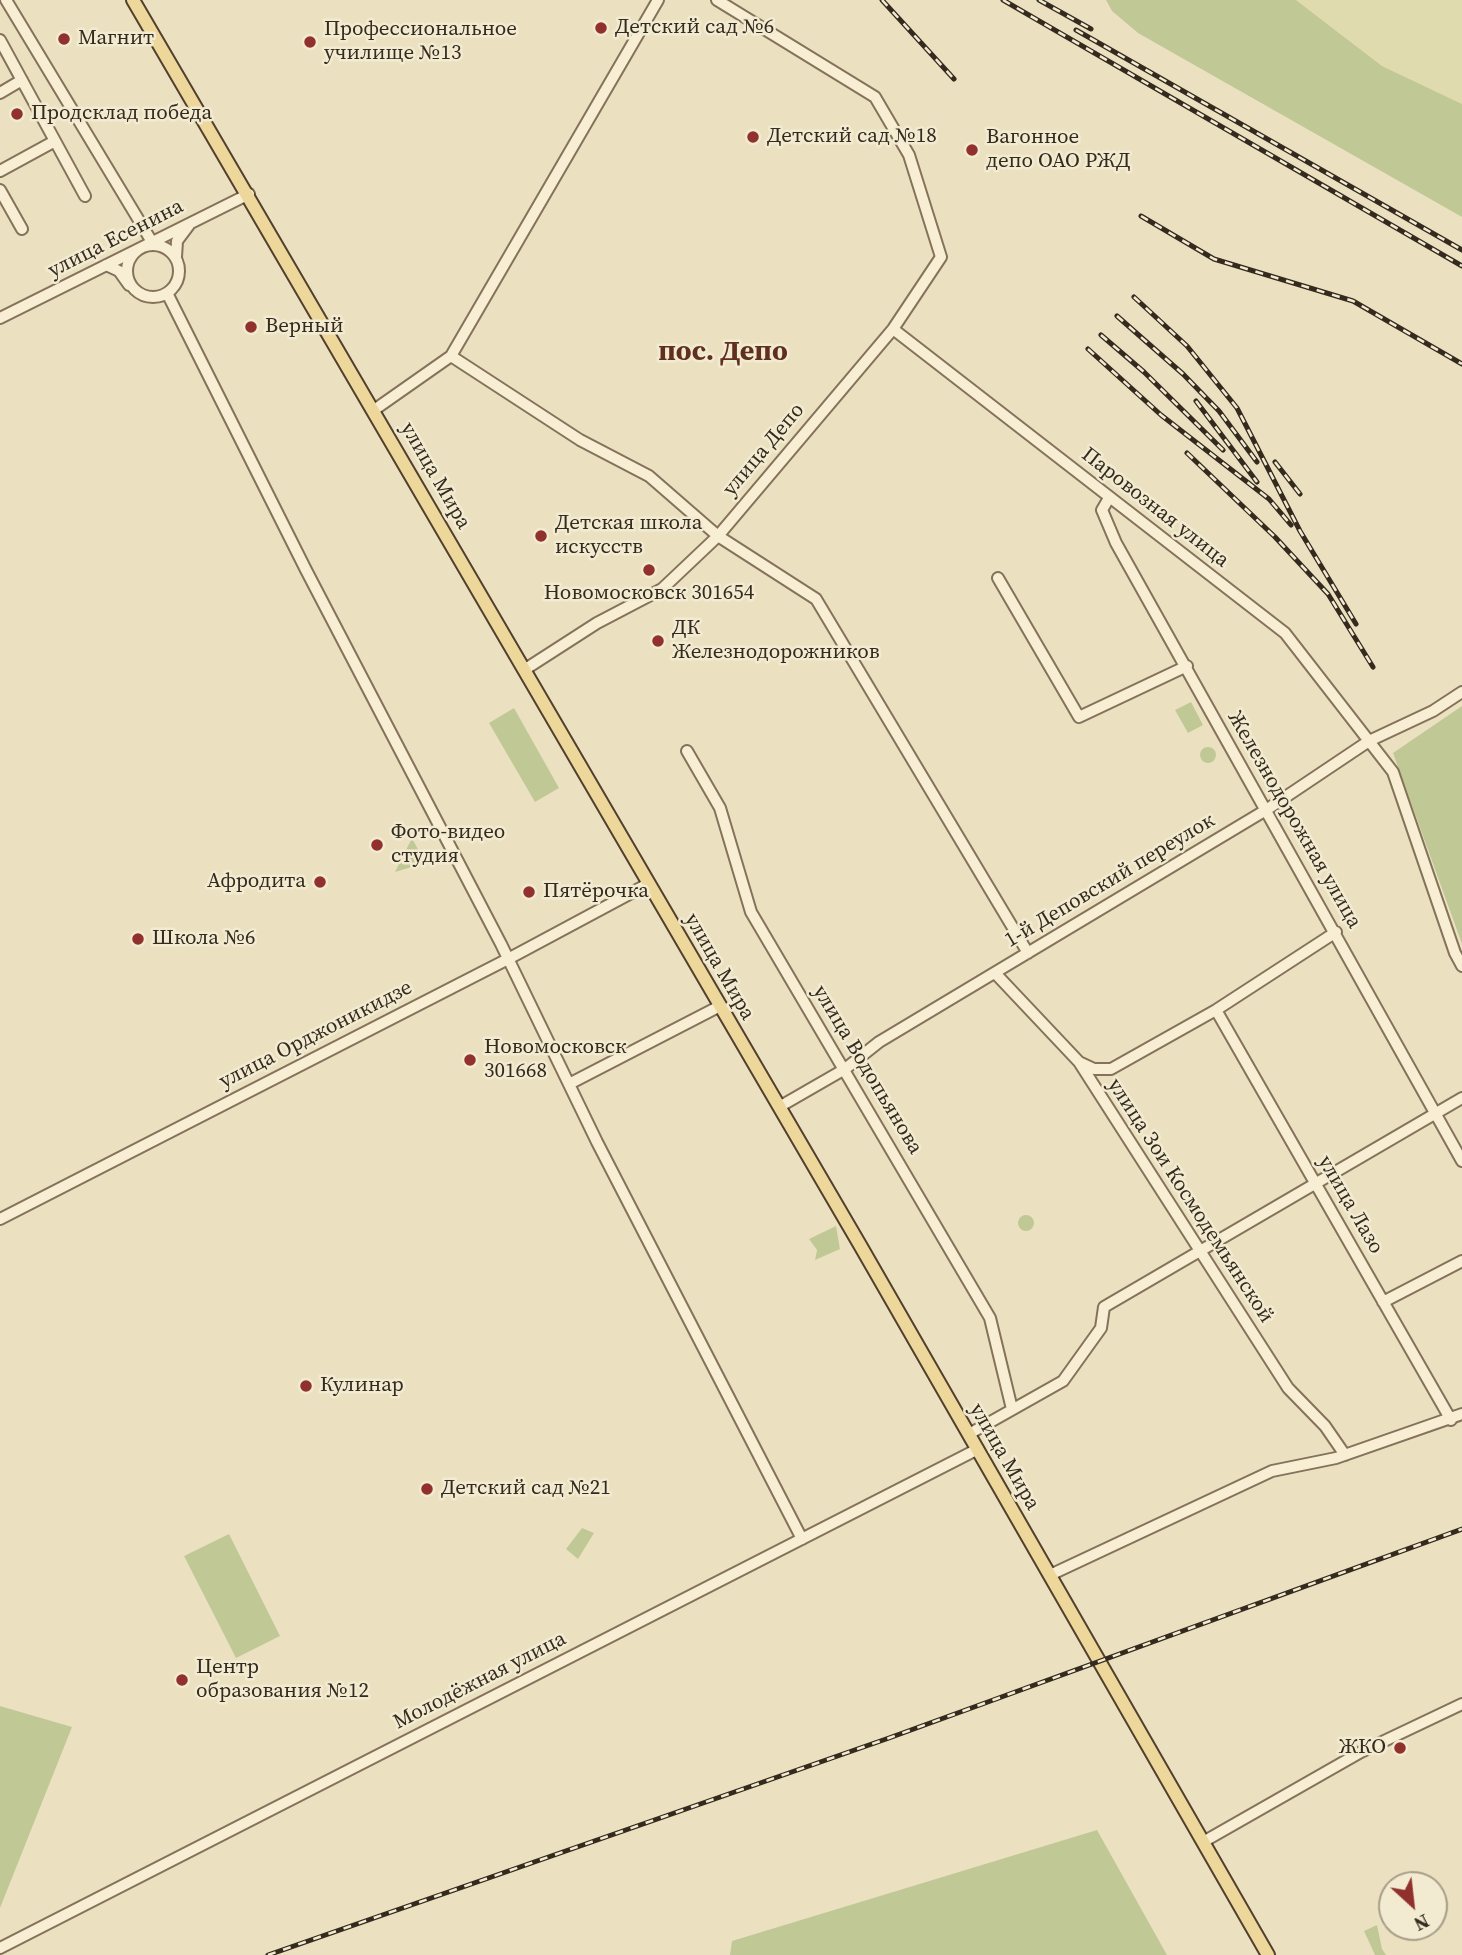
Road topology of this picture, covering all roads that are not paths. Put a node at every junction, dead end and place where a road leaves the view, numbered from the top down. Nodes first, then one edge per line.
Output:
1 (6, 0) edge
2 (133, 0) edge
3 (658, 0) edge
4 (717, 0) edge
5 (0, 40) edge
6 (22, 80) junction
7 (0, 93) edge
8 (55, 141) junction
9 (0, 171) edge
10 (0, 190) edge
11 (249, 194) junction
12 (85, 196) dead end
13 (191, 223) junction
14 (22, 229) dead end
15 (152, 242) junction
16 (139, 248) junction
17 (176, 257) junction
18 (106, 265) junction
19 (130, 285) junction
20 (168, 295) junction
21 (0, 318) edge
22 (893, 329) junction
23 (450, 356) junction
24 (374, 410) junction
25 (1109, 498) junction
26 (718, 536) junction
27 (998, 579) dead end
28 (1187, 666) junction
29 (524, 670) junction
30 (1462, 692) edge
31 (1369, 741) junction
32 (687, 751) dead end
33 (1266, 810) junction
34 (648, 884) junction
35 (1336, 932) junction
36 (1028, 953) junction
37 (508, 959) junction
38 (1462, 966) edge
39 (995, 974) junction
40 (720, 1006) junction
41 (1216, 1010) junction
42 (1079, 1062) junction
43 (845, 1069) junction
44 (569, 1084) junction
45 (1462, 1098) edge
46 (779, 1107) junction
47 (1436, 1113) junction
48 (1462, 1161) edge
49 (1315, 1184) junction
50 (0, 1219) edge
51 (1201, 1251) junction
52 (1462, 1261) edge
53 (1383, 1302) junction
54 (1012, 1409) junction
55 (1462, 1414) edge
56 (1451, 1420) junction
57 (969, 1434) junction
58 (978, 1449) junction
59 (1345, 1455) junction
60 (802, 1539) junction
61 (1050, 1575) junction
62 (1462, 1704) edge
63 (1203, 1842) junction
64 (0, 1948) edge
65 (1268, 1955) edge

1 - 15 street
2 - 11 main road, улица Мира
3 - 23 street
4 - 22 street, улица Депо
5 - 6 street
6 - 7 street
6 - 8 street
8 - 9 street
8 - 12 street
10 - 14 street
11 - 13 street, улица Есенина
11 - 24 main road, улица Мира
13 - 15 street, улица Есенина
13 - 17 street
15 - 16 street, улица Есенина
16 - 17 street
16 - 18 street, улица Есенина
16 - 19 street
17 - 20 street
18 - 19 street
18 - 21 street, улица Есенина
19 - 20 street
20 - 37 street
22 - 25 street, Паровозная улица
22 - 26 street, улица Депо
23 - 24 street
23 - 26 street
24 - 29 main road, улица Мира
25 - 28 street, Железнодорожная улица
25 - 31 street, Паровозная улица
26 - 29 street, улица Депо
26 - 36 street
27 - 28 street
28 - 33 street, Железнодорожная улица
29 - 34 main road, улица Мира
30 - 31 street, 1-й Деповский переулок
31 - 33 street, 1-й Деповский переулок
31 - 38 street, Паровозная улица
32 - 43 street, улица Водопьянова
33 - 35 street, Железнодорожная улица
33 - 36 street, 1-й Деповский переулок
34 - 37 street, улица Орджоникидзе
34 - 40 main road, улица Мира
35 - 41 street
35 - 47 street, Железнодорожная улица
36 - 39 street, 1-й Деповский переулок
37 - 44 street
37 - 50 street, улица Орджоникидзе
39 - 42 street, улица Зои Космодемьянской
39 - 43 street, 1-й Деповский переулок
40 - 44 street
40 - 46 main road, улица Мира
41 - 42 street
41 - 49 street, улица Лазо
42 - 51 street, улица Зои Космодемьянской
43 - 46 street, 1-й Деповский переулок
43 - 54 street, улица Водопьянова
44 - 60 street
45 - 47 street
46 - 57 main road, улица Мира
47 - 48 street, Железнодорожная улица
47 - 49 street
49 - 51 street
49 - 53 street, улица Лазо
51 - 54 street
51 - 59 street, улица Зои Космодемьянской
52 - 53 street
53 - 56 street, улица Лазо
54 - 57 street
55 - 56 street
56 - 59 street
57 - 58 main road, улица Мира
58 - 60 street, Молодёжная улица
58 - 61 main road, улица Мира
59 - 61 street
60 - 64 street, Молодёжная улица
61 - 63 main road, улица Мира
62 - 63 street
63 - 65 main road, улица Мира

